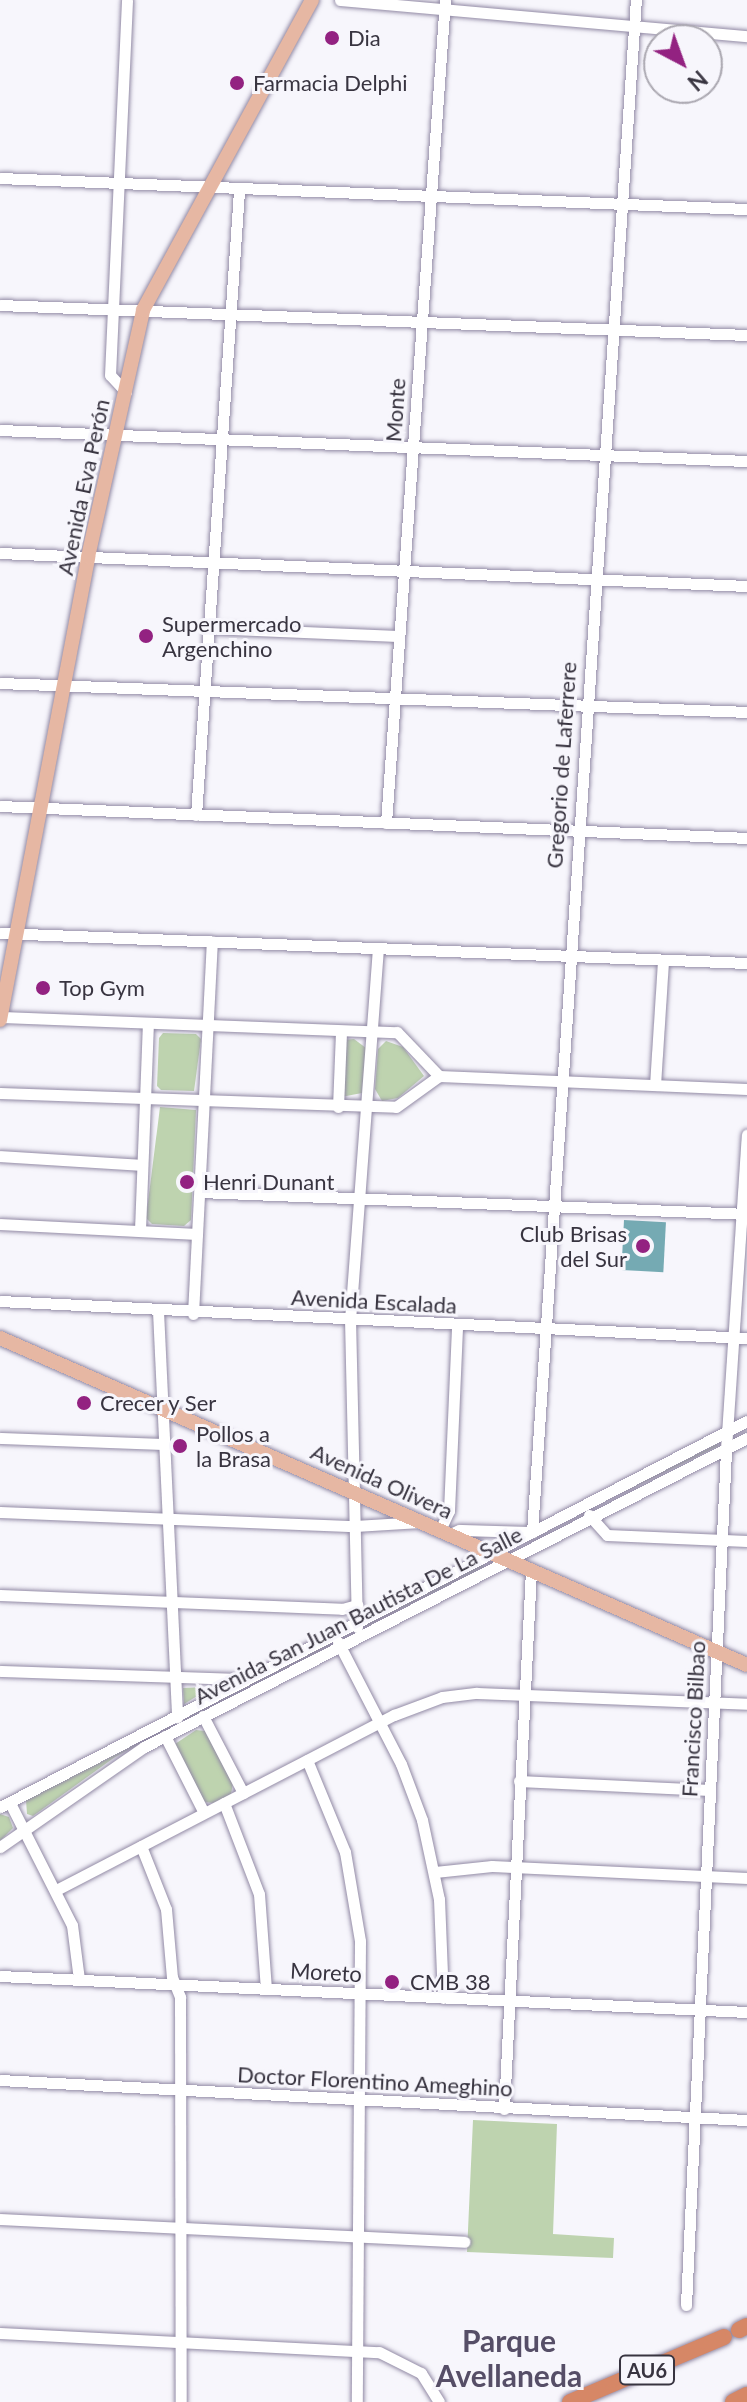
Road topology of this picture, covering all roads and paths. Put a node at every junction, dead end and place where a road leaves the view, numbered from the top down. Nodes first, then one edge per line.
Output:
1 (127, 0) edge
2 (312, 0) edge
3 (340, 0) edge
4 (636, 0) edge
5 (445, 4) edge
6 (634, 24) junction
7 (747, 36) edge
8 (0, 178) edge
9 (118, 183) junction
10 (209, 188) junction
11 (239, 190) junction
12 (429, 196) junction
13 (621, 205) junction
14 (747, 209) edge
15 (0, 305) edge
16 (111, 310) junction
17 (143, 310) junction
18 (230, 315) junction
19 (421, 322) junction
20 (613, 330) junction
21 (747, 335) edge
22 (126, 392) junction
23 (0, 430) edge
24 (116, 436) junction
25 (221, 440) junction
26 (412, 447) junction
27 (604, 455) junction
28 (747, 461) edge
29 (0, 553) edge
30 (88, 557) junction
31 (212, 565) junction
32 (404, 572) junction
33 (594, 580) junction
34 (747, 586) edge
35 (209, 628) junction
36 (398, 636) junction
37 (0, 683) edge
38 (66, 686) junction
39 (204, 691) junction
40 (395, 698) junction
41 (585, 706) junction
42 (747, 712) edge
43 (0, 806) edge
44 (43, 808) junction
45 (196, 815) junction
46 (386, 823) junction
47 (577, 831) junction
48 (747, 838) edge
49 (0, 933) edge
50 (18, 934) junction
51 (212, 941) junction
52 (378, 949) junction
53 (568, 956) junction
54 (663, 960) junction
55 (747, 963) edge
56 (0, 1018) edge
57 (148, 1023) junction
58 (208, 1025) junction
59 (341, 1031) junction
60 (371, 1031) junction
61 (439, 1076) junction
62 (559, 1082) junction
63 (655, 1085) junction
64 (747, 1089) edge
65 (0, 1093) edge
66 (146, 1098) junction
67 (205, 1100) junction
68 (338, 1107) junction
69 (366, 1107) junction
70 (747, 1135) edge
71 (0, 1156) edge
72 (142, 1165) junction
73 (200, 1192) junction
74 (359, 1199) junction
75 (550, 1207) junction
76 (744, 1213) edge
77 (0, 1224) edge
78 (140, 1230) junction
79 (197, 1234) junction
80 (0, 1301) edge
81 (158, 1311) junction
82 (193, 1314) junction
83 (350, 1320) junction
84 (457, 1325) junction
85 (542, 1330) junction
86 (0, 1338) edge
87 (734, 1338) junction
88 (747, 1338) edge
89 (161, 1407) junction
90 (747, 1421) edge
91 (727, 1431) junction
92 (0, 1438) edge
93 (747, 1438) edge
94 (164, 1444) junction
95 (726, 1449) junction
96 (354, 1493) junction
97 (584, 1506) junction
98 (0, 1512) edge
99 (168, 1519) junction
100 (591, 1519) junction
101 (421, 1522) junction
102 (355, 1526) junction
103 (445, 1532) junction
104 (532, 1532) junction
105 (723, 1540) junction
106 (747, 1541) edge
107 (490, 1553) junction
108 (510, 1561) junction
109 (531, 1570) junction
110 (0, 1595) edge
111 (171, 1602) junction
112 (357, 1605) junction
113 (342, 1609) junction
114 (357, 1622) junction
115 (339, 1632) junction
116 (357, 1639) junction
117 (341, 1647) junction
118 (716, 1651) junction
119 (747, 1665) edge
120 (0, 1671) edge
121 (174, 1679) junction
122 (246, 1679) junction
123 (524, 1694) junction
124 (715, 1703) junction
125 (747, 1704) edge
126 (175, 1714) junction
127 (203, 1716) junction
128 (381, 1722) junction
129 (181, 1727) junction
130 (165, 1736) junction
131 (307, 1760) junction
132 (519, 1781) junction
133 (710, 1790) junction
134 (243, 1793) junction
135 (224, 1803) junction
136 (5, 1805) edge
137 (204, 1813) junction
138 (24, 1830) junction
139 (141, 1846) junction
140 (0, 1847) edge
141 (516, 1867) junction
142 (435, 1872) junction
143 (706, 1876) junction
144 (747, 1878) edge
145 (56, 1890) junction
146 (0, 1976) edge
147 (79, 1980) junction
148 (175, 1985) junction
149 (266, 1989) junction
150 (359, 1994) junction
151 (443, 1998) junction
152 (509, 2001) junction
153 (699, 2009) junction
154 (747, 2012) edge
155 (0, 2080) edge
156 (182, 2091) junction
157 (360, 2101) junction
158 (504, 2109) junction
159 (695, 2117) junction
160 (747, 2120) edge
161 (0, 2219) edge
162 (183, 2228) junction
163 (360, 2236) junction
164 (464, 2242) dead end
165 (686, 2305) dead end
166 (737, 2331) edge
167 (0, 2333) edge
168 (181, 2342) junction
169 (358, 2350) junction
170 (747, 2395) edge
171 (181, 2402) edge
172 (357, 2402) edge
173 (439, 2402) edge
174 (570, 2402) edge
175 (733, 2402) edge

1 - 9 street
2 - 10 main road, Avenida Eva Perón
3 - 5 street
4 - 6 street, Gregorio de Laferrere
5 - 6 street
5 - 12 street, Monte
6 - 7 street
6 - 13 street, Gregorio de Laferrere
8 - 9 street
9 - 10 street
9 - 16 street
10 - 11 street
10 - 17 main road, Avenida Eva Perón
11 - 12 street
11 - 18 street
12 - 13 street
12 - 19 street, Monte
13 - 14 street
13 - 20 street, Gregorio de Laferrere
15 - 16 street
16 - 17 street
16 - 22 street
17 - 18 street
17 - 22 main road, Avenida Eva Perón
18 - 19 street
18 - 25 street
19 - 20 street
19 - 26 street, Monte
20 - 21 street
20 - 27 street, Gregorio de Laferrere
22 - 24 main road, Avenida Eva Perón
23 - 24 street
24 - 25 street
24 - 30 main road, Avenida Eva Perón
25 - 26 street
25 - 31 street
26 - 27 street
26 - 32 street, Monte
27 - 28 street
27 - 33 street, Gregorio de Laferrere
29 - 30 street
30 - 31 street
30 - 38 main road, Avenida Eva Perón
31 - 32 street
31 - 35 street
32 - 33 street
32 - 36 street, Monte
33 - 34 street
33 - 41 street, Gregorio de Laferrere
35 - 36 street
35 - 39 street
36 - 40 street, Monte
37 - 38 street
38 - 39 street
38 - 44 main road, Avenida Eva Perón
39 - 40 street
39 - 45 street
40 - 41 street
40 - 46 street, Monte
41 - 42 street
41 - 47 street, Gregorio de Laferrere
43 - 44 street
44 - 45 street
44 - 50 main road, Avenida Eva Perón
45 - 46 street
46 - 47 street
47 - 48 street
47 - 53 street, Gregorio de Laferrere
49 - 50 street
50 - 51 street
50 - 56 main road, Avenida Eva Perón
51 - 52 street
51 - 58 street
52 - 53 street
52 - 60 street
53 - 54 street
53 - 62 street, Gregorio de Laferrere
54 - 55 street
54 - 63 street
56 - 57 street
57 - 58 street
57 - 66 street
58 - 59 street
58 - 67 street
59 - 60 street
59 - 68 street
60 - 61 street
60 - 69 street
61 - 62 street
61 - 69 street
62 - 63 street
62 - 75 street, Gregorio de Laferrere
63 - 64 street
65 - 66 street
66 - 67 street
66 - 72 street
67 - 68 street
67 - 73 street
68 - 69 street
69 - 74 street
70 - 76 street, Francisco Bilbao
71 - 72 street
72 - 78 street
73 - 74 street
73 - 79 street
74 - 75 street
74 - 83 street
75 - 76 street
75 - 85 street, Gregorio de Laferrere
76 - 87 street, Francisco Bilbao
77 - 78 street
78 - 79 street
79 - 82 street
80 - 81 street, Avenida Escalada
81 - 82 street, Avenida Escalada
81 - 89 street
82 - 83 street, Avenida Escalada
83 - 84 street, Avenida Escalada
83 - 96 street
84 - 85 street, Avenida Escalada
84 - 103 street
85 - 87 street, Avenida Escalada
85 - 104 street, Gregorio de Laferrere
86 - 89 main road, Avenida Olivera
87 - 88 street, Avenida Escalada
87 - 91 street, Francisco Bilbao
89 - 94 street
89 - 96 main road, Avenida Olivera
90 - 91 street, Avenida San Juan Bautista De La Salle
91 - 95 street, Francisco Bilbao
91 - 97 street, Avenida San Juan Bautista De La Salle
92 - 94 street
93 - 95 street, Avenida San Juan Bautista De La Salle
94 - 99 street
95 - 100 street, Avenida San Juan Bautista De La Salle
95 - 105 street, Francisco Bilbao
96 - 101 main road, Avenida Olivera
96 - 102 street
97 - 100 street
97 - 104 street, Avenida San Juan Bautista De La Salle
98 - 99 street
99 - 102 street
99 - 111 street
100 - 105 street
100 - 108 street, Avenida San Juan Bautista De La Salle
101 - 102 street
101 - 103 main road, Avenida Olivera
102 - 112 street
103 - 104 street
103 - 107 main road, Avenida Olivera
104 - 107 street, Avenida San Juan Bautista De La Salle
105 - 106 street
105 - 118 street, Francisco Bilbao
107 - 108 main road, Avenida Olivera
107 - 114 street, Avenida San Juan Bautista De La Salle
108 - 109 main road, Avenida Olivera
108 - 116 street, Avenida San Juan Bautista De La Salle
109 - 118 main road, Avenida Olivera
109 - 123 street
110 - 111 street
111 - 113 street
111 - 121 street
112 - 113 street
112 - 114 street
113 - 115 street
114 - 115 street, Avenida San Juan Bautista De La Salle
114 - 116 street
115 - 117 street
115 - 122 street, Avenida San Juan Bautista De La Salle
116 - 117 street, Avenida San Juan Bautista De La Salle
117 - 127 street, Avenida San Juan Bautista De La Salle
117 - 128 street
118 - 119 main road, Avenida Olivera
118 - 124 street, Francisco Bilbao
120 - 121 street
121 - 122 street
121 - 126 street
122 - 126 street, Avenida San Juan Bautista De La Salle
123 - 124 street
123 - 128 street
123 - 132 street
124 - 125 street
124 - 133 street, Francisco Bilbao
126 - 129 street
126 - 136 street, Avenida San Juan Bautista De La Salle
127 - 129 street, Avenida San Juan Bautista De La Salle
127 - 134 street
128 - 131 street
128 - 142 street
129 - 130 street, Avenida San Juan Bautista De La Salle
130 - 137 street
130 - 138 street, Avenida San Juan Bautista De La Salle
131 - 134 street
131 - 150 street
132 - 133 street
132 - 141 street
133 - 143 street, Francisco Bilbao
134 - 135 street
135 - 137 street
135 - 149 street
136 - 138 street
137 - 139 street
138 - 140 street, Avenida San Juan Bautista De La Salle
138 - 145 street
139 - 145 street
139 - 148 street
141 - 142 street
141 - 143 street
141 - 152 street
142 - 151 street
143 - 144 street
143 - 153 street, Francisco Bilbao
145 - 147 street
146 - 147 street, Moreto
147 - 148 street, Moreto
148 - 149 street, Moreto
148 - 156 street
149 - 150 street, Moreto
150 - 151 street, Moreto
150 - 157 street
151 - 152 street, Moreto
152 - 153 street, Moreto
152 - 158 street
153 - 154 street, Moreto
153 - 159 street, Francisco Bilbao
155 - 156 street, Doctor Florentino Ameghino
156 - 157 street, Doctor Florentino Ameghino
156 - 162 street
157 - 158 street, Doctor Florentino Ameghino
157 - 163 street
158 - 159 street, Doctor Florentino Ameghino
159 - 160 street, Doctor Florentino Ameghino
159 - 165 street, Francisco Bilbao
161 - 162 street
162 - 163 street
162 - 168 street
163 - 164 street
163 - 169 street
166 - 174 highway, AU6
167 - 168 street
168 - 169 street
168 - 171 street
169 - 172 street
169 - 173 street
170 - 175 highway

